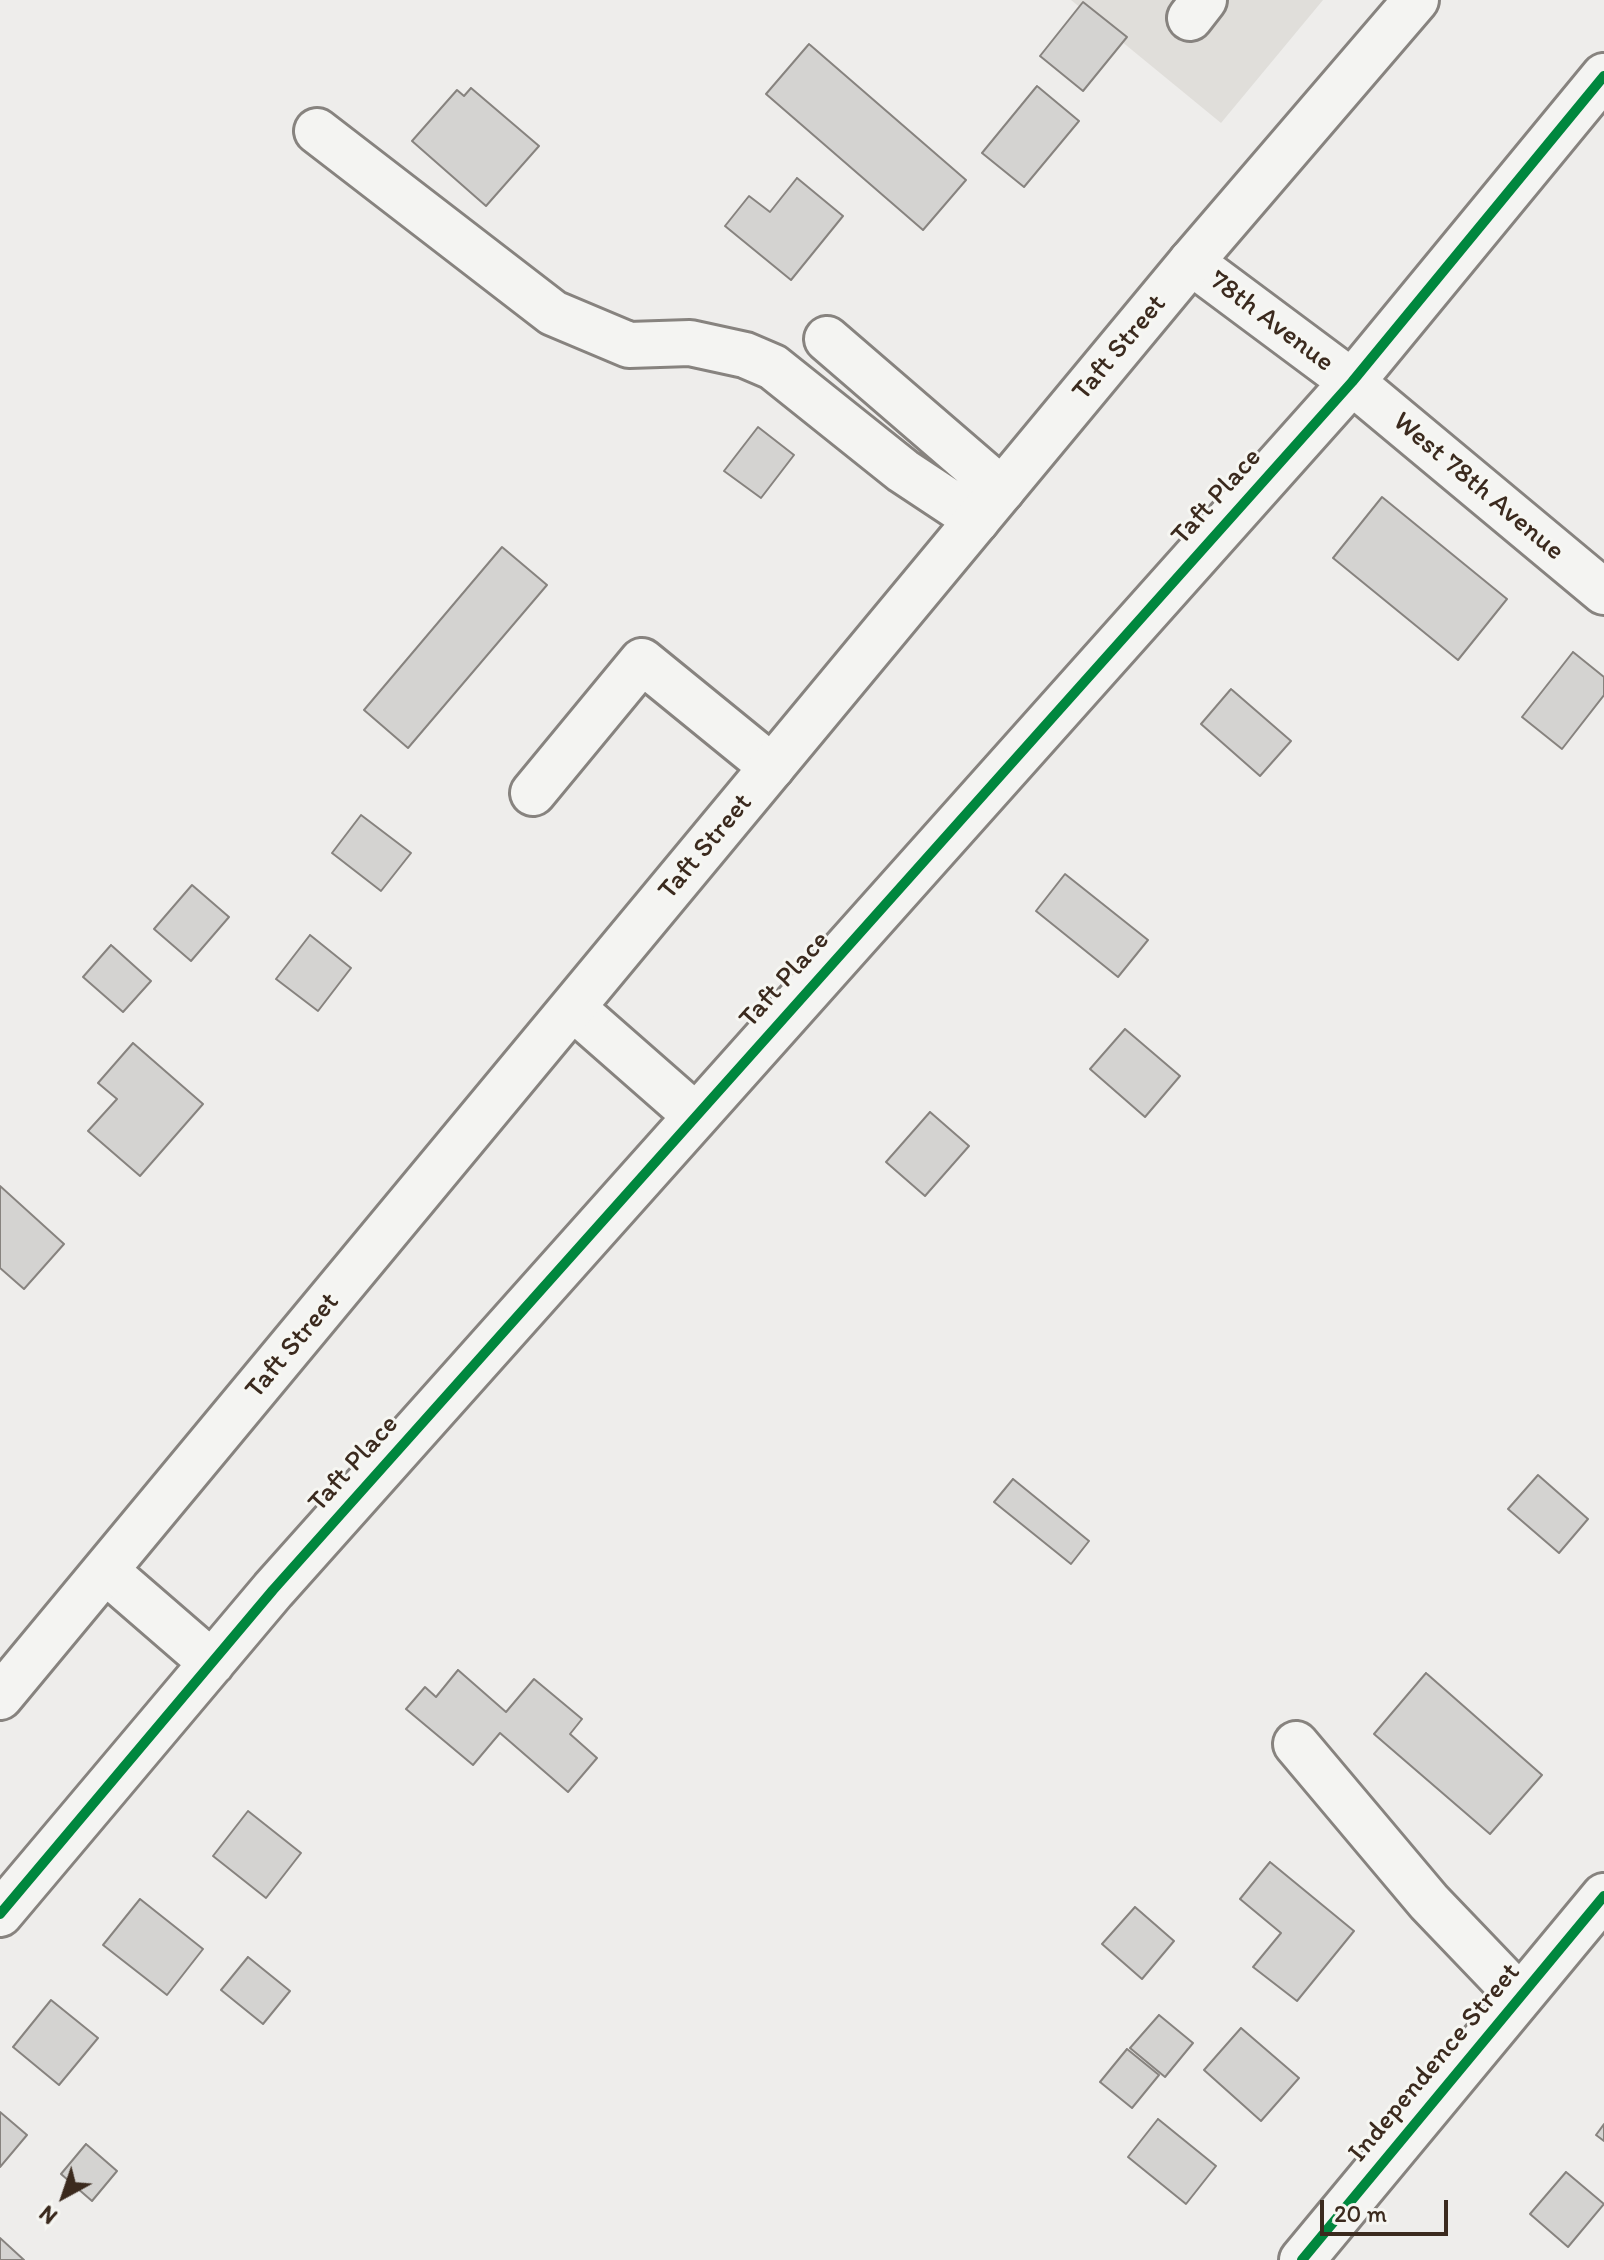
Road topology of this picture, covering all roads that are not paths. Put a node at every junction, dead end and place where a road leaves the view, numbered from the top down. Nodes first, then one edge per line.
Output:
1 (1416, 0) edge
2 (1604, 76) edge
3 (317, 131) dead end
4 (1191, 262) junction
5 (827, 339) dead end
6 (1352, 382) junction
7 (989, 505) junction
8 (1604, 592) edge
9 (772, 767) junction
10 (533, 793) dead end
11 (573, 1008) junction
12 (696, 1116) junction
13 (107, 1572) junction
14 (212, 1663) junction
15 (0, 1697) edge
16 (1296, 1744) dead end
17 (1604, 1896) edge
18 (0, 1914) edge
19 (1520, 1997) junction
20 (1302, 2260) edge

1 - 4 street, Taft Street
2 - 6 street, Taft Place
3 - 7 street
4 - 6 street, 78th Avenue
4 - 7 street, Taft Street
5 - 7 street
6 - 8 street, West 78th Avenue
6 - 12 street, Taft Place
7 - 9 street, Taft Street
9 - 10 street
9 - 11 street, Taft Street
11 - 12 street
11 - 13 street, Taft Street
12 - 14 street, Taft Place
13 - 14 street
13 - 15 street, Taft Street
14 - 18 street, Taft Place
16 - 19 street
17 - 19 street, Independence Street
19 - 20 street, Independence Street

